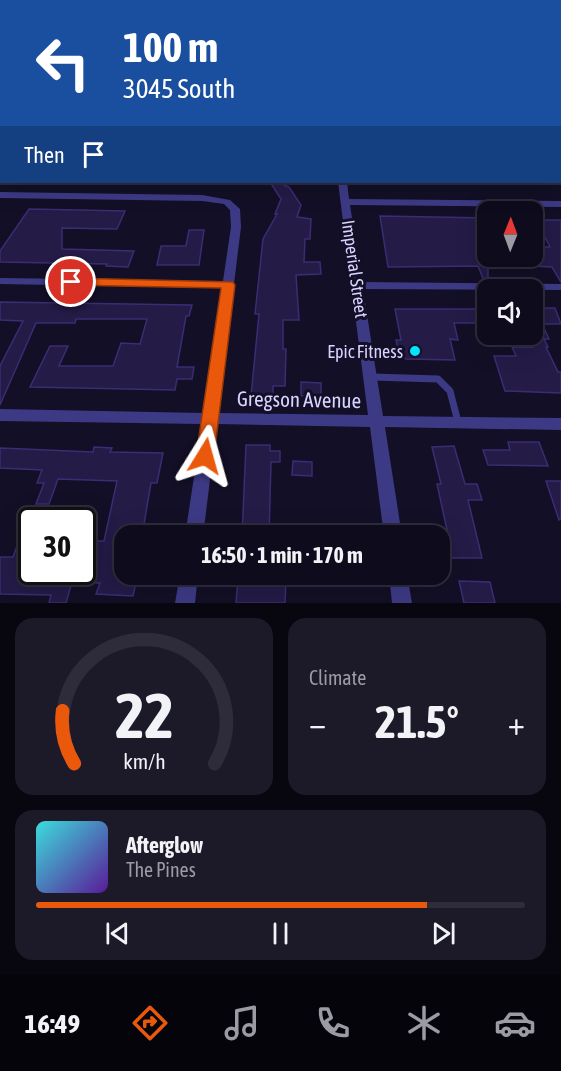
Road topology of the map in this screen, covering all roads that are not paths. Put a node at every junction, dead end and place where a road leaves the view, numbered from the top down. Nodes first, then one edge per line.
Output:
1 (342, 183) edge
2 (0, 195) edge
3 (345, 202) junction
4 (561, 204) edge
5 (0, 281) edge
6 (229, 285) junction
7 (357, 285) junction
8 (561, 287) edge
9 (370, 377) junction
10 (0, 415) edge
11 (210, 418) junction
12 (377, 421) junction
13 (458, 422) junction
14 (561, 423) edge
15 (195, 525) edge
16 (391, 525) edge
17 (187, 585) edge
18 (400, 585) edge
19 (185, 603) edge
20 (402, 603) edge

1 - 3 street, Imperial Street
2 - 6 street
3 - 4 street
3 - 7 street, Imperial Street
5 - 6 street
6 - 11 street
7 - 8 street
7 - 9 street, Imperial Street
9 - 12 street, Imperial Street
9 - 13 lane
10 - 11 street, Gregson Avenue
11 - 12 street, Gregson Avenue
11 - 15 street
12 - 13 street, Gregson Avenue
12 - 16 street, Imperial Street
13 - 14 street, Gregson Avenue
17 - 19 street
18 - 20 street

